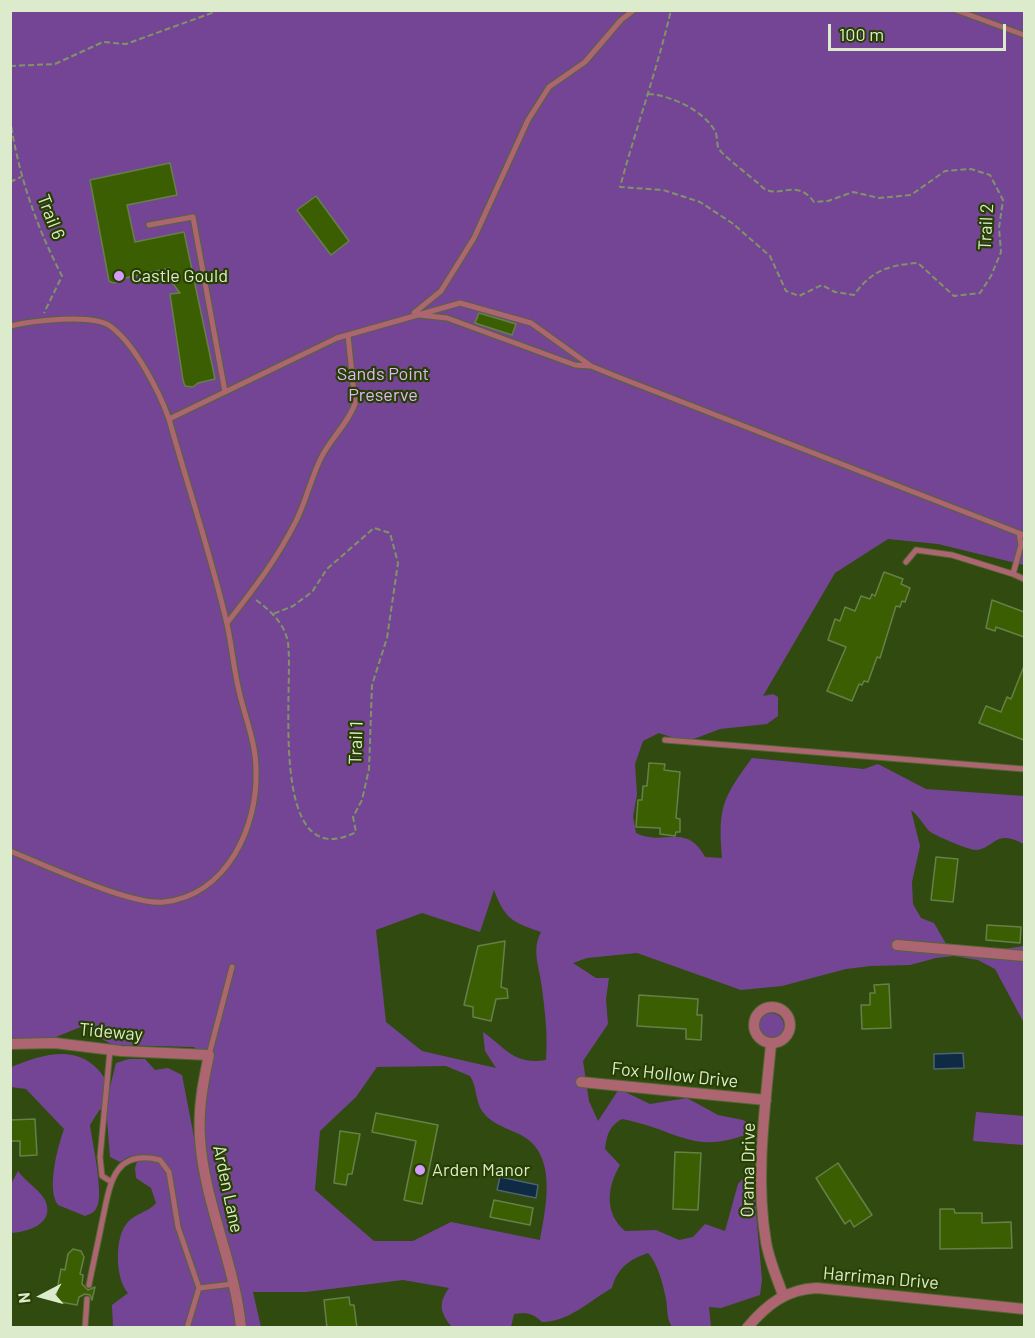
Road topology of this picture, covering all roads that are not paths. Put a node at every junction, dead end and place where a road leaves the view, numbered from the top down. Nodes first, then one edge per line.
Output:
1 (634, 10) edge
2 (956, 10) edge
3 (1024, 35) edge
4 (149, 225) dead end
5 (413, 315) junction
6 (10, 326) edge
7 (348, 335) junction
8 (591, 366) junction
9 (225, 392) junction
10 (169, 419) junction
11 (1022, 534) edge
12 (906, 562) dead end
13 (1013, 574) junction
14 (1024, 579) edge
15 (227, 623) junction
16 (665, 740) dead end
17 (1024, 769) edge
18 (10, 851) edge
19 (897, 945) dead end
20 (1024, 956) edge
21 (232, 967) dead end
22 (10, 1044) edge
23 (771, 1044) dead end
24 (110, 1050) junction
25 (209, 1055) junction
26 (581, 1082) dead end
27 (766, 1100) junction
28 (110, 1181) junction
29 (233, 1284) junction
30 (89, 1285) dead end
31 (199, 1288) junction
32 (783, 1295) junction
33 (87, 1299) dead end
34 (1024, 1309) edge
35 (85, 1328) edge
36 (187, 1328) edge
37 (241, 1328) edge
38 (747, 1328) edge

1 - 5 lane
2 - 3 lane
4 - 9 lane
5 - 7 lane
5 - 8 lane
5 - 8 lane
6 - 10 lane
7 - 9 lane
7 - 15 lane
8 - 11 lane
9 - 10 lane
10 - 15 lane
11 - 13 lane
12 - 13 lane
13 - 14 lane
15 - 18 lane
16 - 17 lane
19 - 20 street
21 - 25 lane
22 - 24 street, Tideway
23 - 27 street, Orama Drive
24 - 25 street, Tideway
24 - 28 lane
25 - 29 street, Arden Lane
26 - 27 street, Fox Hollow Drive
27 - 32 street, Orama Drive
28 - 30 lane
28 - 31 lane
29 - 31 lane
29 - 37 street, Arden Lane
31 - 36 lane
32 - 34 street, Harriman Drive
32 - 38 street, Harriman Drive
33 - 35 lane

